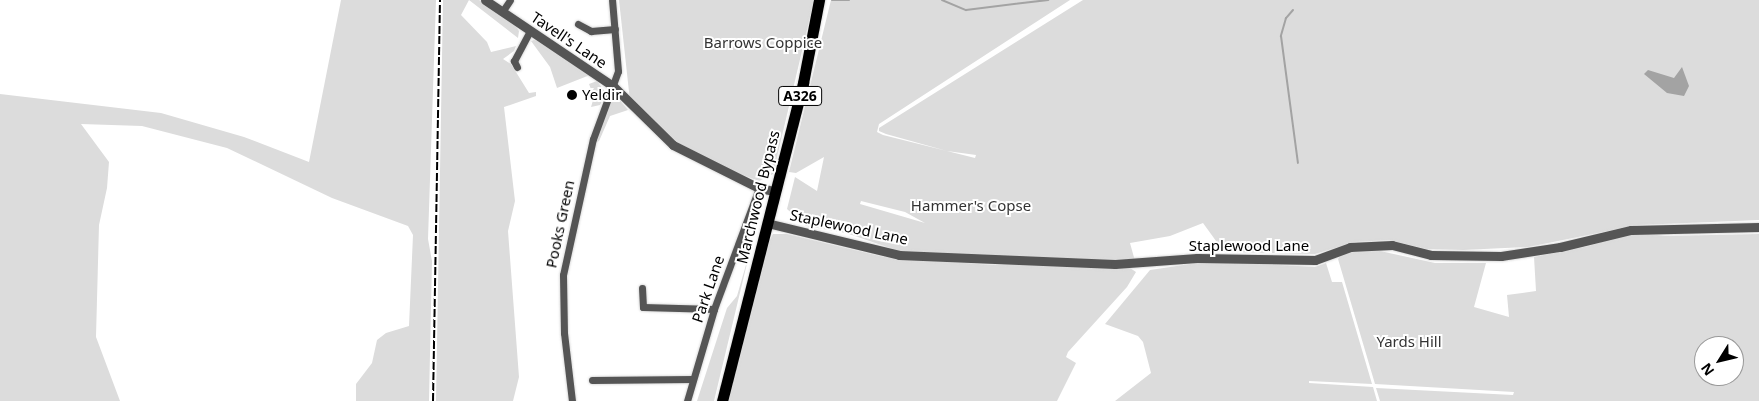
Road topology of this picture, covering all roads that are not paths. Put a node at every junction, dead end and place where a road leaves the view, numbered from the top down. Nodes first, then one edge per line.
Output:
1 (485, 0) edge
2 (510, 0) edge
3 (612, 0) edge
4 (820, 0) edge
5 (502, 12) junction
6 (578, 24) dead end
7 (615, 28) junction
8 (530, 31) junction
9 (517, 67) dead end
10 (613, 86) junction
11 (759, 188) junction
12 (775, 191) junction
13 (767, 222) junction
14 (1759, 227) edge
15 (642, 288) dead end
16 (714, 309) junction
17 (693, 379) junction
18 (592, 380) dead end
19 (572, 401) edge
20 (687, 401) edge
21 (722, 401) edge

1 - 5 street, Tavell's Lane
2 - 5 street
3 - 7 street, Pooks Green
4 - 12 main road, Marchwood Bypass / A326
5 - 8 street, Tavell's Lane
6 - 7 street
7 - 10 street, Pooks Green
8 - 9 street
8 - 10 street, Tavell's Lane
10 - 11 street, Staplewood Lane
10 - 19 street, Pooks Green
11 - 12 street, Staplewood Lane
11 - 16 street, Park Lane
12 - 13 main road, Marchwood Bypass / A326
13 - 14 street, Staplewood Lane
13 - 21 main road, Marchwood Bypass / A326
15 - 16 street
16 - 17 street, Park Lane
17 - 18 street
17 - 20 street, Park Lane

